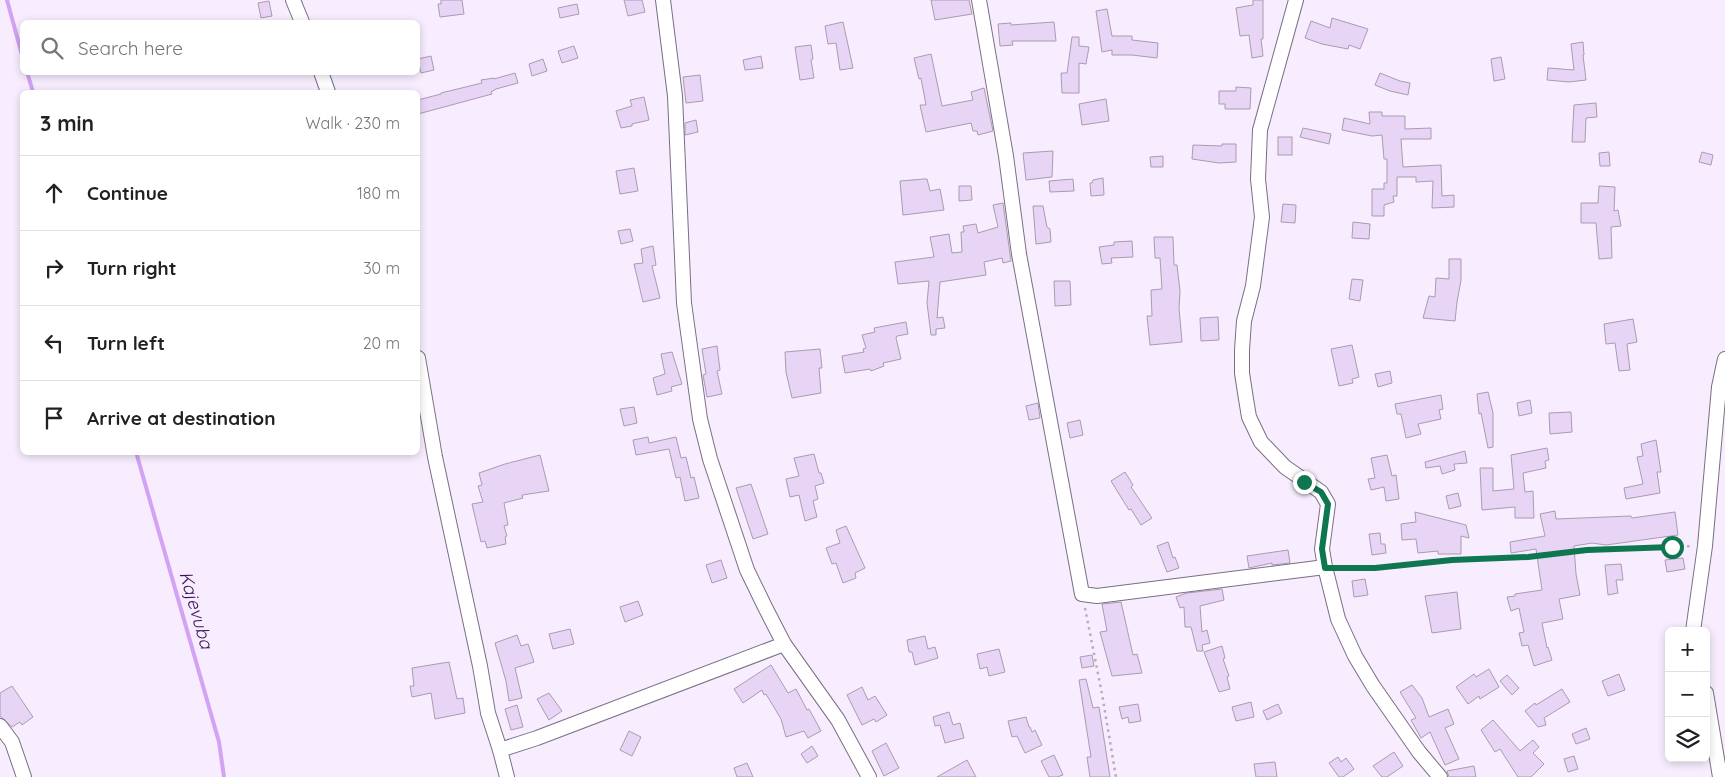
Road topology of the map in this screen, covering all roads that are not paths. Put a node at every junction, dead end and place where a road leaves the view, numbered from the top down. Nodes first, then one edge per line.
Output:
1 (293, 0) edge
2 (663, 0) edge
3 (979, 0) edge
4 (1296, 0) edge
5 (301, 20) edge
6 (322, 75) edge
7 (327, 90) edge
8 (1725, 359) edge
9 (420, 370) edge
10 (1325, 568) junction
11 (1694, 627) edge
12 (784, 644) junction
13 (1710, 717) edge
14 (0, 726) edge
15 (500, 750) junction
16 (24, 777) edge
17 (507, 777) edge
18 (868, 777) edge
19 (1440, 777) edge
20 (1720, 777) edge

1 - 5 street
2 - 12 street
3 - 10 street
4 - 10 street
6 - 7 street
8 - 11 street
9 - 15 street
10 - 19 street
12 - 15 street
12 - 18 street
13 - 20 street
14 - 16 street
15 - 17 street

